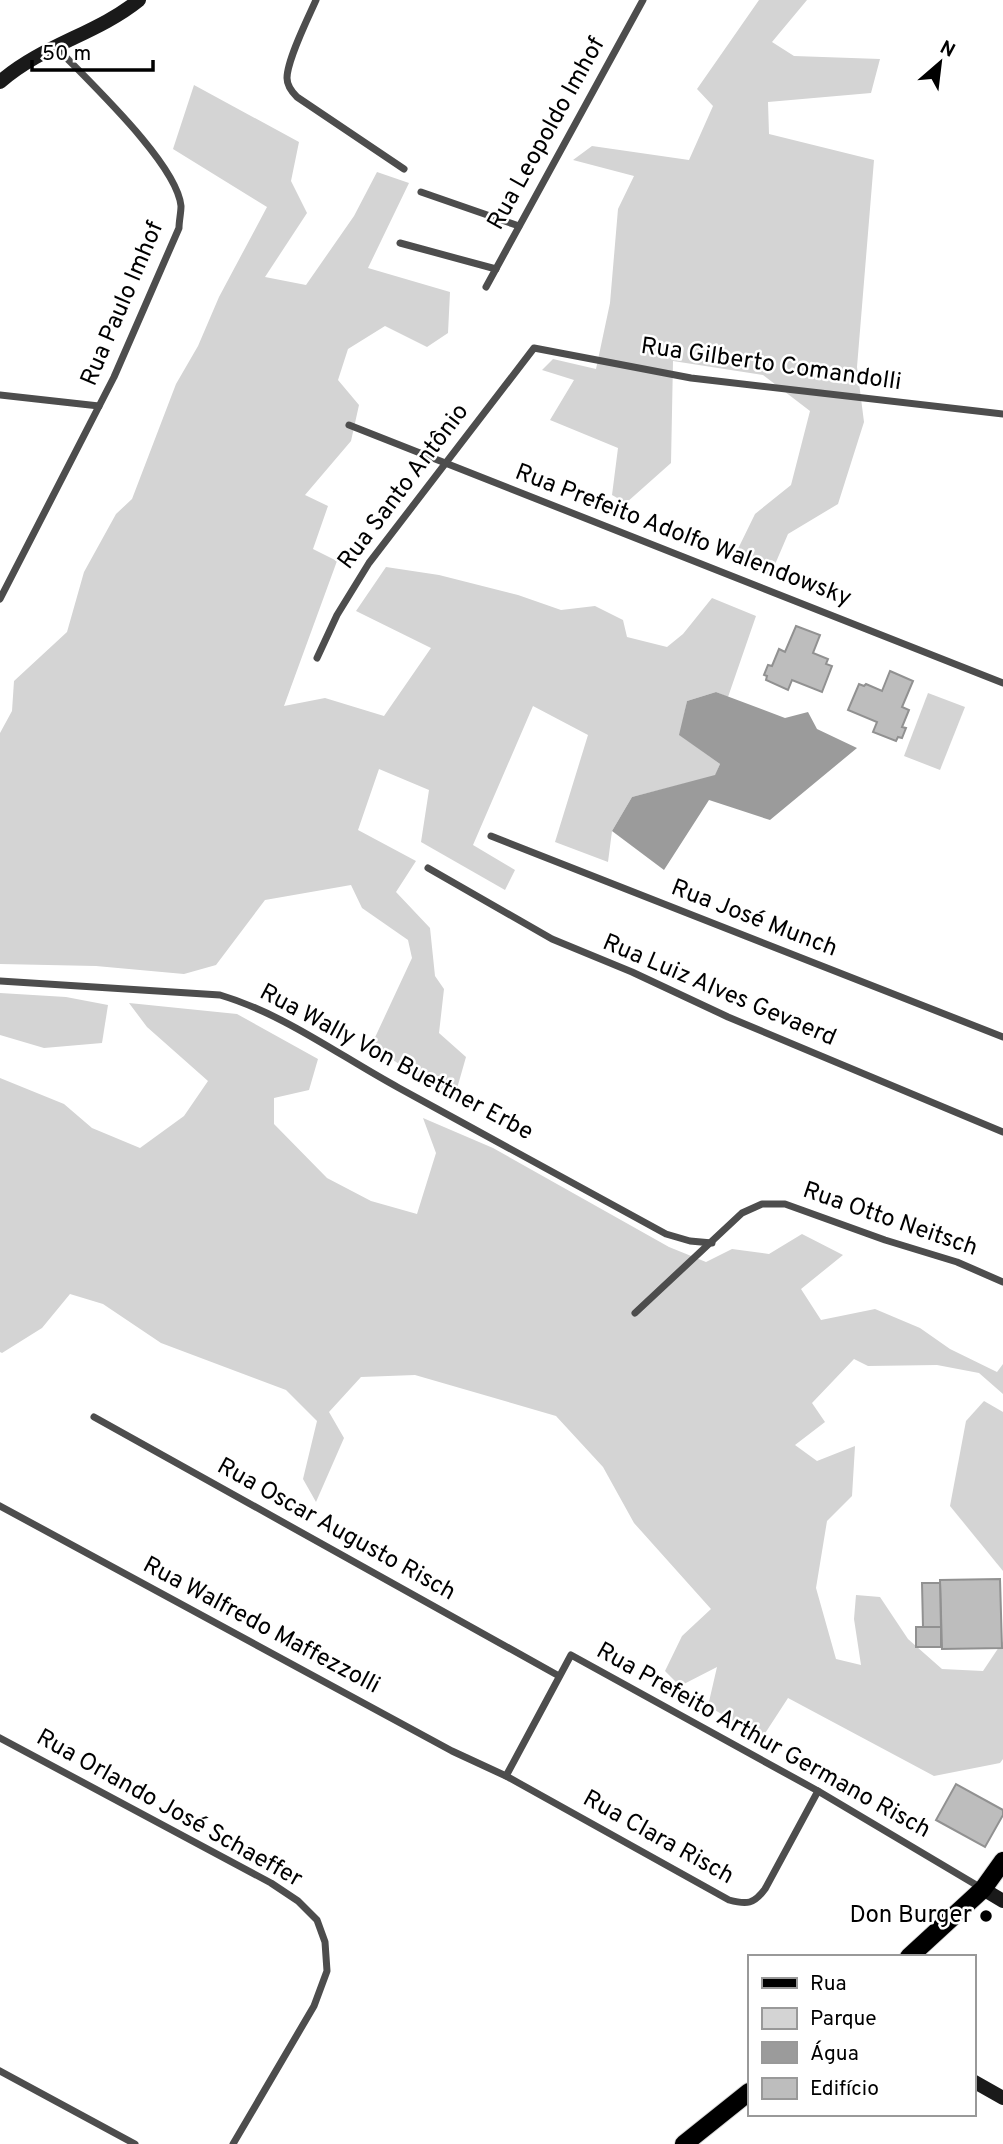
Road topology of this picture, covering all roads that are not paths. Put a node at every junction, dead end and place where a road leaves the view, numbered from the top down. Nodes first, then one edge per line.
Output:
1 (139, 0) edge
2 (316, 0) edge
3 (643, 0) edge
4 (54, 45) junction
5 (0, 82) edge
6 (404, 169) dead end
7 (421, 192) dead end
8 (519, 226) junction
9 (400, 243) dead end
10 (496, 269) junction
11 (485, 287) dead end
12 (534, 348) joint
13 (0, 394) edge
14 (99, 406) junction
15 (1003, 414) edge
16 (349, 425) dead end
17 (444, 463) junction
18 (0, 599) edge
19 (317, 658) dead end
20 (1003, 682) edge
21 (491, 836) dead end
22 (428, 868) dead end
23 (0, 981) edge
24 (1003, 1037) edge
25 (1003, 1132) edge
26 (712, 1243) junction
27 (1003, 1282) edge
28 (635, 1313) dead end
29 (94, 1417) dead end
30 (0, 1506) edge
31 (559, 1676) junction
32 (0, 1738) edge
33 (506, 1776) junction
34 (818, 1791) junction
35 (1003, 1861) edge
36 (983, 1889) junction
37 (1003, 1901) edge
38 (911, 1955) edge
39 (0, 2071) edge
40 (975, 2082) edge
41 (748, 2093) edge
42 (1003, 2098) edge
43 (135, 2144) edge
44 (233, 2144) edge
45 (684, 2144) edge

1 - 4 street
2 - 6 street
3 - 8 street, Rua Leopoldo Imhof
4 - 5 street
4 - 14 street, Rua Paulo Imhof
7 - 8 street
8 - 10 street, Rua Leopoldo Imhof
9 - 10 street
10 - 11 street, Rua Leopoldo Imhof
12 - 15 street, Rua Gilberto Comandolli
12 - 17 street, Rua Santo Antônio
13 - 14 street
14 - 18 street, Rua Paulo Imhof
16 - 17 street, Rua Prefeito Adolfo Walendowsky
17 - 19 street, Rua Santo Antônio
17 - 20 street, Rua Prefeito Adolfo Walendowsky
21 - 24 street, Rua José Munch
22 - 25 street, Rua Luiz Alves Gevaerd
23 - 26 street, Rua Wally Von Buettner Erbe
26 - 27 street, Rua Otto Neitsch
26 - 28 street, Rua Otto Neitsch
29 - 31 street, Rua Oscar Augusto Risch
30 - 33 street, Rua Walfredo Maffezzolli
31 - 33 street, Rua Prefeito Arthur Germano Risch
31 - 34 street, Rua Prefeito Arthur Germano Risch
32 - 44 street, Rua Orlando José Schaeffer
33 - 34 street, Rua Clara Risch
34 - 36 street, Rua Prefeito Arthur Germano Risch
35 - 36 main road
36 - 37 street
36 - 38 main road
39 - 43 street
40 - 42 street
41 - 45 main road

